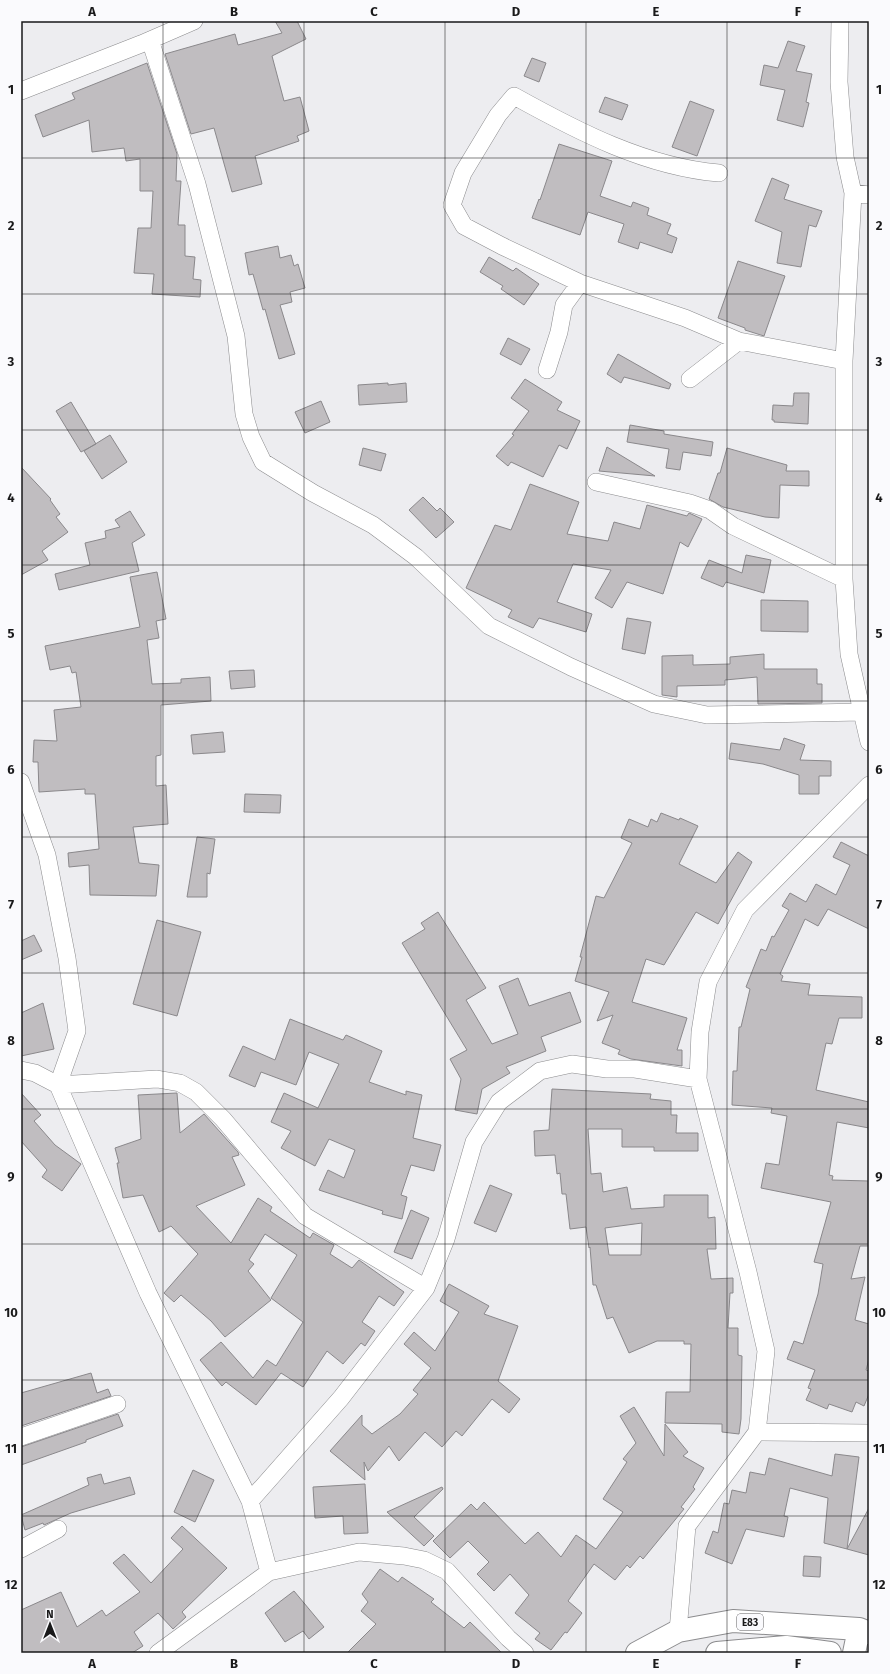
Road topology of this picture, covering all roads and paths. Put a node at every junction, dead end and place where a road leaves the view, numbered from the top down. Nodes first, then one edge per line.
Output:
1 (194, 21) edge
2 (840, 21) edge
3 (150, 40) junction
4 (21, 91) edge
5 (719, 174) dead end
6 (861, 194) edge
7 (580, 283) junction
8 (739, 341) junction
9 (844, 361) junction
10 (547, 370) dead end
11 (690, 379) dead end
12 (596, 482) dead end
13 (844, 579) junction
14 (862, 712) junction
15 (869, 742) edge
16 (21, 782) edge
17 (869, 785) edge
18 (21, 1070) edge
19 (698, 1080) junction
20 (58, 1085) junction
21 (426, 1288) junction
22 (117, 1404) dead end
23 (757, 1432) junction
24 (869, 1433) edge
25 (21, 1437) edge
26 (250, 1501) junction
27 (58, 1529) dead end
28 (21, 1549) edge
29 (268, 1572) junction
30 (678, 1631) junction
31 (864, 1631) edge
32 (158, 1653) edge
33 (524, 1653) edge
34 (637, 1653) edge
35 (717, 1653) edge
36 (830, 1653) edge
37 (854, 1653) edge

1 - 3 street
2 - 6 street
3 - 4 street
3 - 14 street
5 - 7 street
6 - 9 street
7 - 8 street
7 - 10 street
8 - 9 street
8 - 11 street
9 - 13 street
12 - 13 street
13 - 14 street
14 - 15 street
16 - 20 street
17 - 19 street
18 - 20 street
19 - 21 street
19 - 23 street
20 - 21 street
20 - 26 street
21 - 26 street
22 - 25 street
23 - 24 street
23 - 30 street
26 - 29 street
27 - 28 street
29 - 32 street
29 - 33 street
30 - 31 main road, E83
30 - 34 main road, E83
31 - 37 main road
35 - 36 main road

